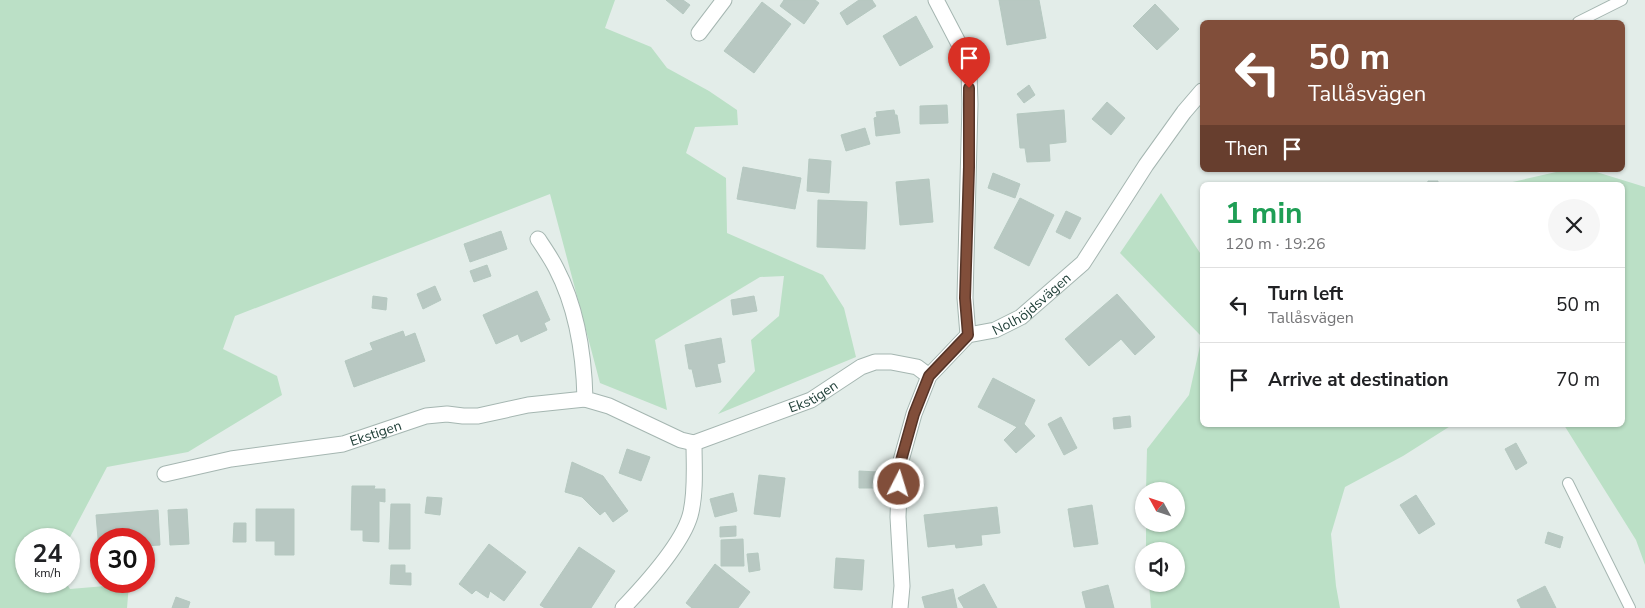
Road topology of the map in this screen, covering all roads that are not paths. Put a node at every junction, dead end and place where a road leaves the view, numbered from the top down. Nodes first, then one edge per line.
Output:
1 (724, 0) edge
2 (936, 0) edge
3 (1622, 0) edge
4 (1582, 20) edge
5 (699, 33) dead end
6 (1200, 93) edge
7 (538, 239) dead end
8 (968, 335) junction
9 (929, 376) junction
10 (585, 399) junction
11 (694, 443) junction
12 (165, 474) dead end
13 (1568, 483) dead end
14 (623, 608) edge
15 (900, 608) edge
16 (1630, 608) edge

1 - 5 street
2 - 8 street
3 - 4 lane
6 - 8 street, Nolhöjdsvägen
7 - 10 street
8 - 9 street
9 - 11 street, Ekstigen
9 - 15 street
10 - 11 street, Ekstigen
10 - 12 street, Ekstigen
11 - 14 street
13 - 16 lane

